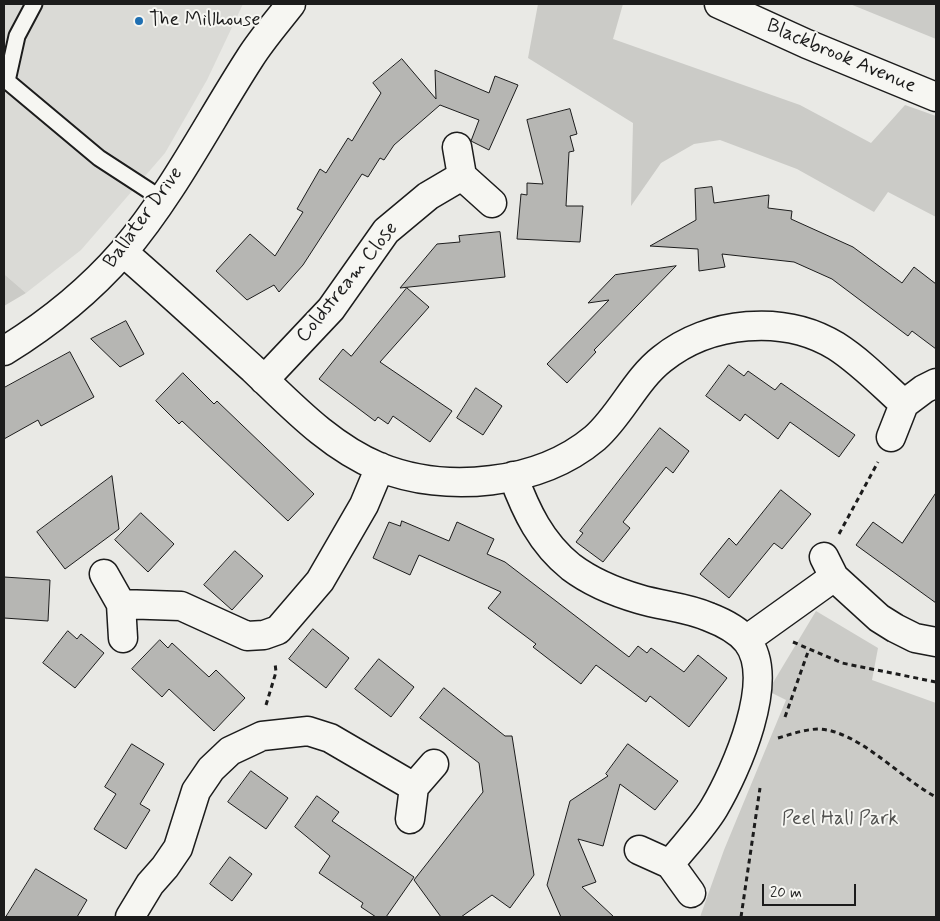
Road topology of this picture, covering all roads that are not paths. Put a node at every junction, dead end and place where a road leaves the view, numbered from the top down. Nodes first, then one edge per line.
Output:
1 (34, 4) edge
2 (268, 4) edge
3 (291, 4) edge
4 (719, 4) edge
5 (251, 56) junction
6 (936, 97) edge
7 (457, 147) dead end
8 (462, 176) junction
9 (162, 199) junction
10 (492, 203) dead end
11 (123, 252) junction
12 (4, 351) edge
13 (264, 380) junction
14 (936, 383) edge
15 (904, 404) junction
16 (891, 437) road end
17 (380, 467) junction
18 (513, 476) junction
19 (104, 574) dead end
20 (121, 604) junction
21 (753, 635) junction
22 (123, 638) dead end
23 (936, 642) edge
24 (434, 764) dead end
25 (414, 788) junction
26 (410, 819) dead end
27 (639, 850) dead end
28 (670, 864) junction
29 (691, 893) dead end
30 (130, 917) edge

1 - 9 lane
2 - 5 street, Ballater Drive
3 - 5 street, Ballater Drive
4 - 6 street, Blackbrook Avenue
5 - 9 street, Ballater Drive
7 - 8 street
8 - 10 street
8 - 13 street, Coldstream Close
9 - 11 street, Ballater Drive
11 - 12 street, Ballater Drive
11 - 13 street
13 - 17 street
14 - 15 street
15 - 16 street
15 - 18 street
17 - 18 street
17 - 20 street
18 - 21 street
19 - 20 street
20 - 22 street
21 - 23 street
21 - 28 street
24 - 25 street
25 - 26 street
25 - 30 street
27 - 28 street
28 - 29 street

